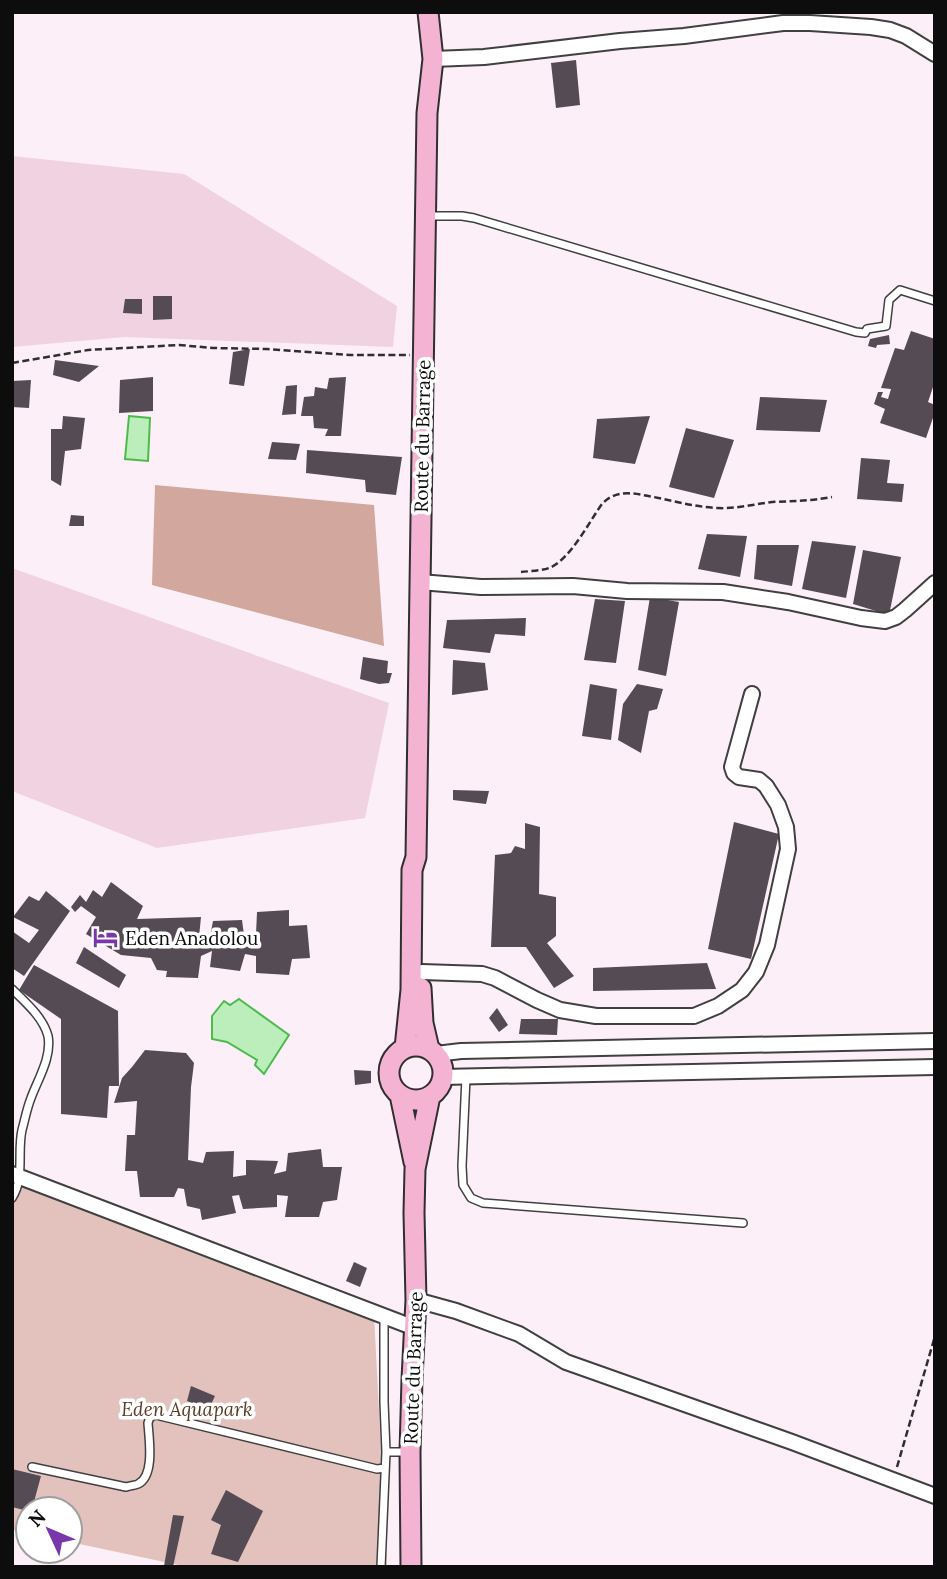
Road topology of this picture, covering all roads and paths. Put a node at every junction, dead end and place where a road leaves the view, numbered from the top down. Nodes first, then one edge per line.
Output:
1 (428, 12) edge
2 (935, 54) edge
3 (433, 59) junction
4 (426, 216) junction
5 (935, 301) edge
6 (424, 354) junction
7 (12, 363) edge
8 (832, 497) dead end
9 (512, 573) dead end
10 (419, 582) junction
11 (935, 583) edge
12 (752, 694) dead end
13 (416, 859) junction
14 (422, 972) junction
15 (12, 989) edge
16 (935, 1041) edge
17 (405, 1048) junction
18 (432, 1052) junction
19 (935, 1067) edge
20 (442, 1077) junction
21 (466, 1077) junction
22 (400, 1095) junction
23 (430, 1096) junction
24 (415, 1169) junction
25 (16, 1175) edge
26 (12, 1198) edge
27 (743, 1223) dead end
28 (416, 1300) junction
29 (384, 1316) junction
30 (415, 1328) junction
31 (935, 1336) edge
32 (386, 1452) junction
33 (410, 1452) junction
34 (32, 1467) dead end
35 (385, 1468) junction
36 (893, 1480) junction
37 (935, 1496) edge
38 (381, 1567) edge
39 (411, 1567) edge

1 - 3 main road, Route du Barrage
2 - 3 street
3 - 4 main road, Route du Barrage
4 - 5 lane
4 - 6 main road, Route du Barrage
6 - 7 path
6 - 10 main road, Route du Barrage
8 - 9 path
10 - 11 street
10 - 13 main road, Route du Barrage
12 - 14 street
13 - 14 main road, Route du Barrage
13 - 17 main road, Route du Barrage
14 - 18 main road, Route du Barrage
15 - 25 lane
16 - 18 street
17 - 18 main road
17 - 22 main road, Route du Barrage
18 - 20 main road, Route du Barrage
19 - 21 street
20 - 21 street
20 - 23 main road, Route du Barrage
21 - 27 lane
22 - 23 main road
22 - 24 main road, Route du Barrage
23 - 24 main road, Route du Barrage
24 - 28 main road, Route du Barrage
25 - 26 lane
25 - 29 street
28 - 30 main road, Route du Barrage
28 - 36 street
29 - 30 street
29 - 32 lane
30 - 33 main road, Route du Barrage
31 - 36 path
32 - 33 lane
32 - 35 lane
33 - 39 main road, Route du Barrage
34 - 35 lane
35 - 38 lane
36 - 37 street

